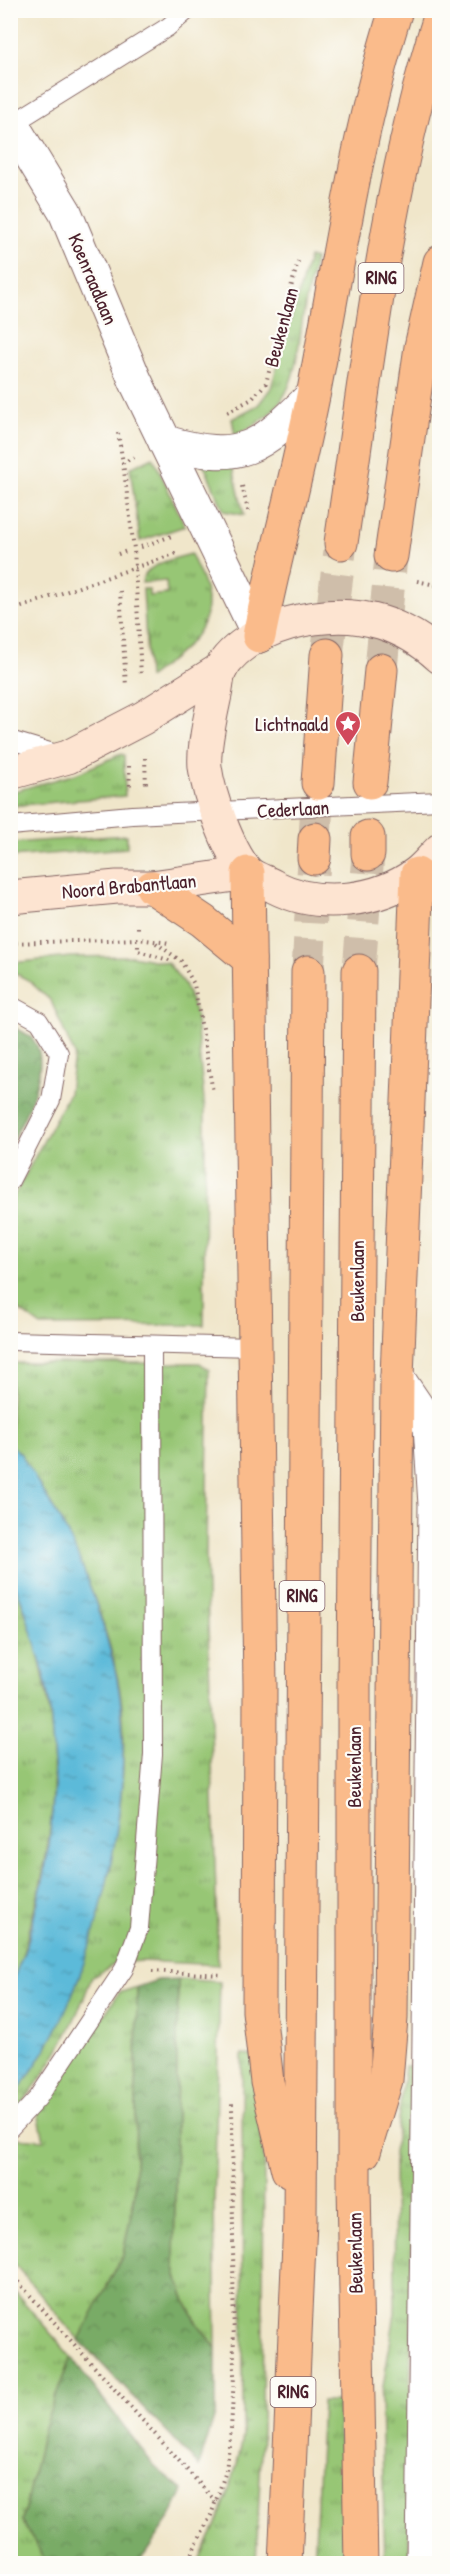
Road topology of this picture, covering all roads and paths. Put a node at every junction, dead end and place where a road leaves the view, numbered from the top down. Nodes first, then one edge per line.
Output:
1 (188, 10) edge
2 (396, 10) edge
3 (440, 17) edge
4 (11, 123) edge
5 (301, 250) dead end
6 (440, 262) edge
7 (313, 395) junction
8 (217, 417) dead end
9 (165, 442) junction
10 (241, 482) dead end
11 (250, 522) dead end
12 (178, 534) dead end
13 (341, 543) tunnel mouth
14 (141, 547) dead end
15 (127, 551) dead end
16 (118, 554) dead end
17 (392, 556) tunnel mouth
18 (120, 591) dead end
19 (10, 611) edge
20 (259, 636) junction
21 (327, 655) tunnel mouth
22 (440, 657) edge
23 (221, 669) junction
24 (381, 670) tunnel mouth
25 (126, 689) dead end
26 (10, 740) edge
27 (68, 757) junction
28 (129, 761) dead end
29 (10, 773) edge
30 (370, 782) dead end
31 (318, 783) tunnel mouth
32 (131, 795) dead end
33 (440, 801) edge
34 (219, 812) junction
35 (10, 826) edge
36 (440, 850) edge
37 (428, 871) edge
38 (248, 873) junction
39 (152, 887) junction
40 (10, 897) edge
41 (440, 897) edge
42 (138, 927) dead end
43 (138, 933) dead end
44 (414, 940) junction
45 (10, 943) edge
46 (156, 943) dead end
47 (138, 946) dead end
48 (249, 959) junction
49 (172, 961) dead end
50 (359, 971) tunnel mouth
51 (308, 972) tunnel mouth
52 (10, 1005) edge
53 (10, 1181) edge
54 (10, 1341) edge
55 (152, 1345) junction
56 (255, 1347) junction
57 (398, 1377) junction
58 (124, 1969) junction
59 (232, 1976) dead end
60 (433, 2085) edge
61 (10, 2128) edge
62 (354, 2185) junction
63 (300, 2220) junction
64 (10, 2272) edge
65 (432, 2386) edge
66 (216, 2502) dead end
67 (285, 2564) edge
68 (362, 2564) edge
69 (423, 2564) edge

1 - 4 lane
2 - 7 main road
3 - 13 main road, RING
4 - 9 street, Koenraadlaan
5 - 8 path, Beukenlaan
6 - 17 main road, RING
7 - 9 street
7 - 20 main road
9 - 19 path
9 - 20 street, Koenraadlaan
10 - 11 path
12 - 14 path
15 - 16 path
18 - 25 path
20 - 22 main road
20 - 23 main road
21 - 31 main road
23 - 27 main road
23 - 34 main road
24 - 30 main road
26 - 27 lane
27 - 29 main road
28 - 32 path
33 - 34 lane, Cederlaan
34 - 35 lane, Cederlaan
34 - 38 main road
36 - 37 main road
37 - 38 main road
37 - 44 main road
38 - 39 main road, Noord Brabantlaan
38 - 48 main road
39 - 40 main road, Noord Brabantlaan
39 - 48 main road
41 - 44 main road
42 - 43 path
44 - 57 main road
45 - 46 path
47 - 49 path
48 - 56 main road
50 - 62 main road, Beukenlaan
51 - 63 main road, RING
52 - 53 lane
54 - 55 lane
55 - 56 lane
55 - 58 lane
56 - 63 main road
57 - 60 street
57 - 62 main road
58 - 59 path
58 - 61 lane
60 - 65 street
62 - 68 main road, Beukenlaan
63 - 67 main road, RING
64 - 66 path
65 - 69 street

